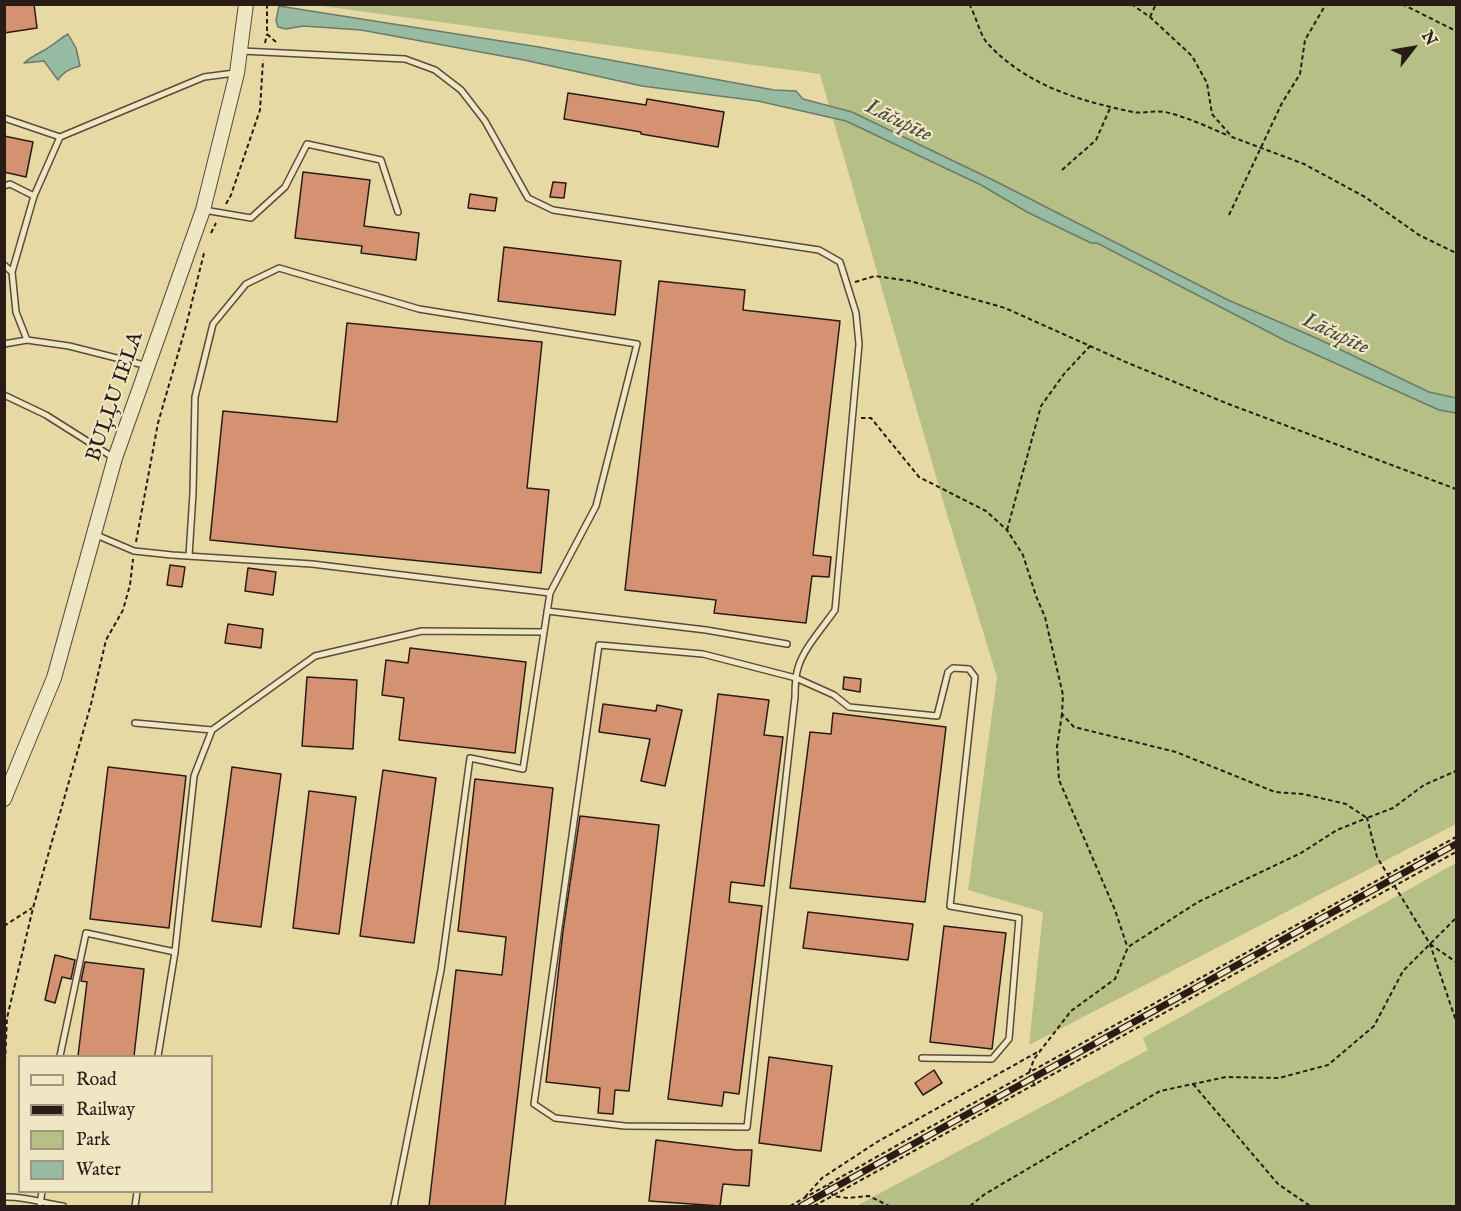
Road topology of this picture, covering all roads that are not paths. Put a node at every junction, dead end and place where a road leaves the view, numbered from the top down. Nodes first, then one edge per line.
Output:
1 (246, 4) edge
2 (240, 51) junction
3 (237, 73) junction
4 (4, 118) edge
5 (60, 137) junction
6 (4, 186) edge
7 (34, 196) junction
8 (203, 210) junction
9 (398, 212) dead end
10 (4, 265) edge
11 (12, 272) junction
12 (27, 340) junction
13 (4, 344) edge
14 (149, 367) junction
15 (4, 395) edge
16 (115, 458) junction
17 (93, 534) junction
18 (189, 556) junction
19 (550, 593) junction
20 (547, 611) junction
21 (544, 632) junction
22 (787, 644) dead end
23 (796, 678) junction
24 (135, 723) dead end
25 (212, 730) junction
26 (4, 799) edge
27 (175, 952) junction
28 (60, 1055) edge
29 (158, 1055) edge
30 (922, 1058) dead end
31 (42, 1193) edge
32 (4, 1197) edge
33 (40, 1203) junction
34 (63, 1206) edge
35 (394, 1206) edge

1 - 2 street, BUĻĻU IELA
2 - 3 street, BUĻĻU IELA
2 - 23 lane
3 - 5 lane
3 - 8 street, BUĻĻU IELA
4 - 5 lane
5 - 7 lane
6 - 7 lane
7 - 11 lane
8 - 9 lane
8 - 14 street, BUĻĻU IELA
10 - 11 lane
11 - 12 lane
12 - 13 lane
12 - 14 lane
14 - 16 street, BUĻĻU IELA
15 - 16 lane
16 - 17 street, BUĻĻU IELA
17 - 18 lane
17 - 26 street, BUĻĻU IELA
18 - 19 lane
18 - 19 lane
19 - 20 lane
20 - 21 lane
20 - 22 lane
21 - 25 lane
21 - 35 lane
23 - 23 lane
23 - 30 lane
24 - 25 lane
25 - 27 lane
27 - 28 lane
27 - 29 lane
31 - 33 lane
32 - 33 lane
33 - 34 lane

